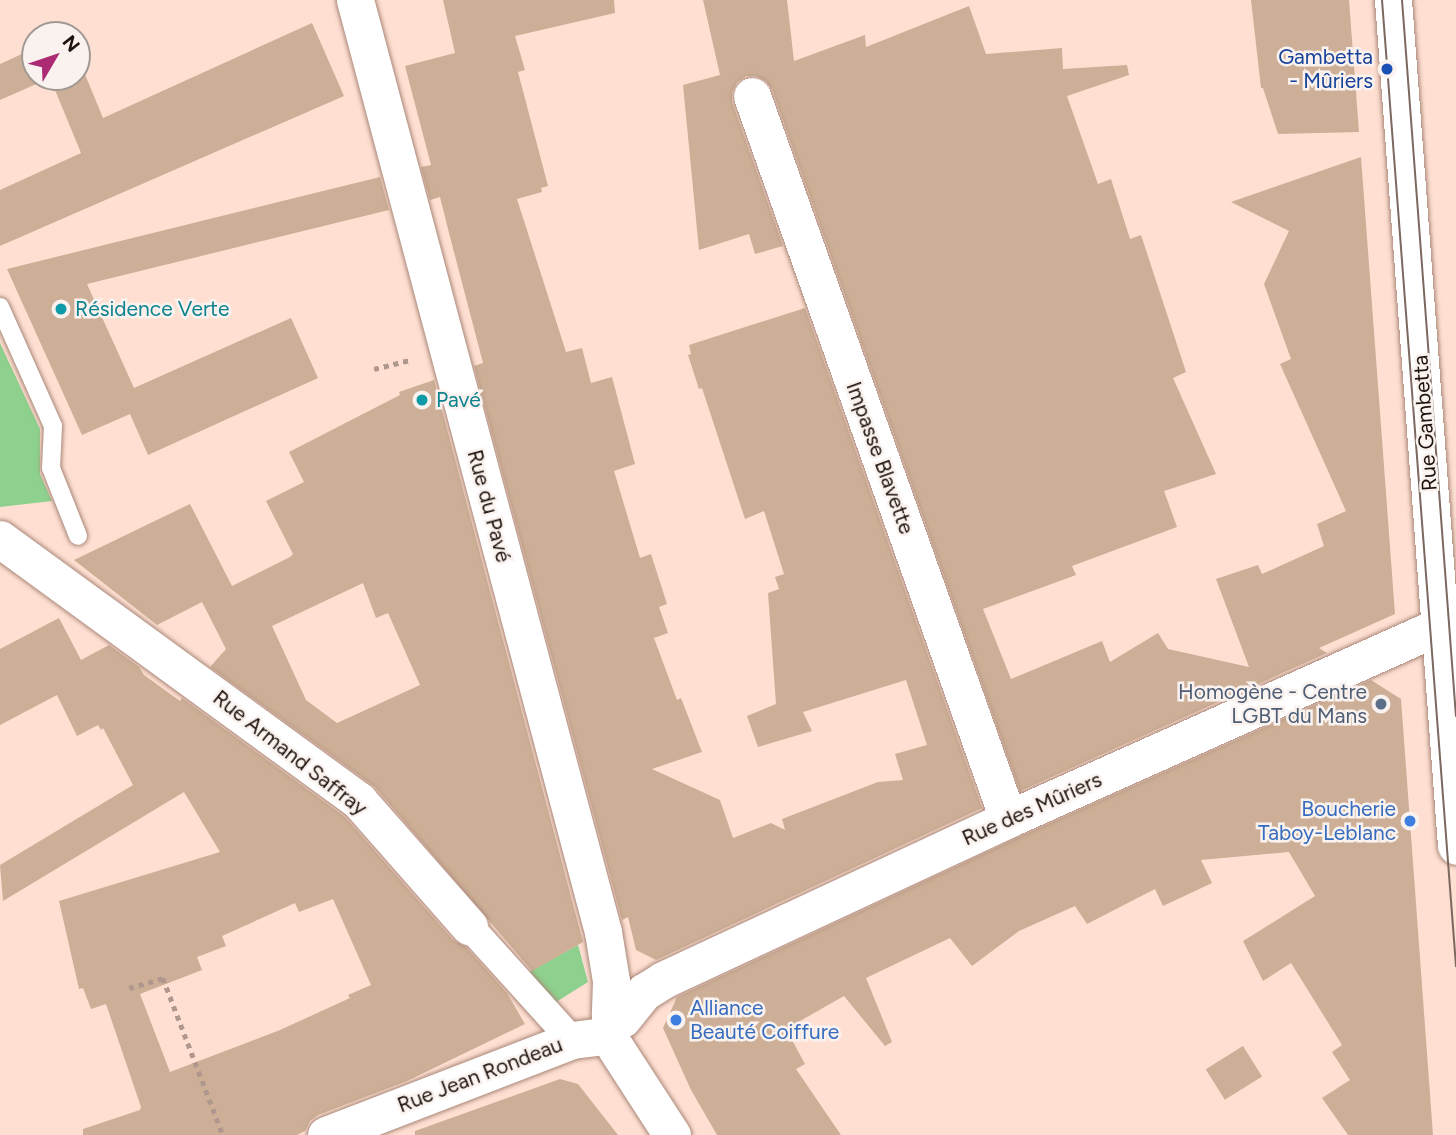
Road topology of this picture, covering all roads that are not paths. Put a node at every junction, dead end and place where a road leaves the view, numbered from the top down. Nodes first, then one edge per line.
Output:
1 (355, 0) edge
2 (1393, 0) edge
3 (751, 96) dead end
4 (0, 307) edge
5 (78, 536) dead end
6 (0, 539) edge
7 (1448, 623) edge
8 (1008, 819) junction
9 (1456, 846) edge
10 (469, 926) joint
11 (603, 1032) junction
12 (327, 1135) edge
13 (672, 1135) edge

1 - 11 street, Rue du Pavé
2 - 7 street, Rue Gambetta
3 - 8 street, Impasse Blavette
4 - 5 lane
6 - 10 street, Rue Armand Saffray
7 - 8 street, Rue des Mûriers
7 - 9 street, Rue Gambetta
8 - 11 street, Rue des Mûriers
10 - 11 street, Rue Armand Saffray
11 - 12 street, Rue Jean Rondeau
11 - 13 street

